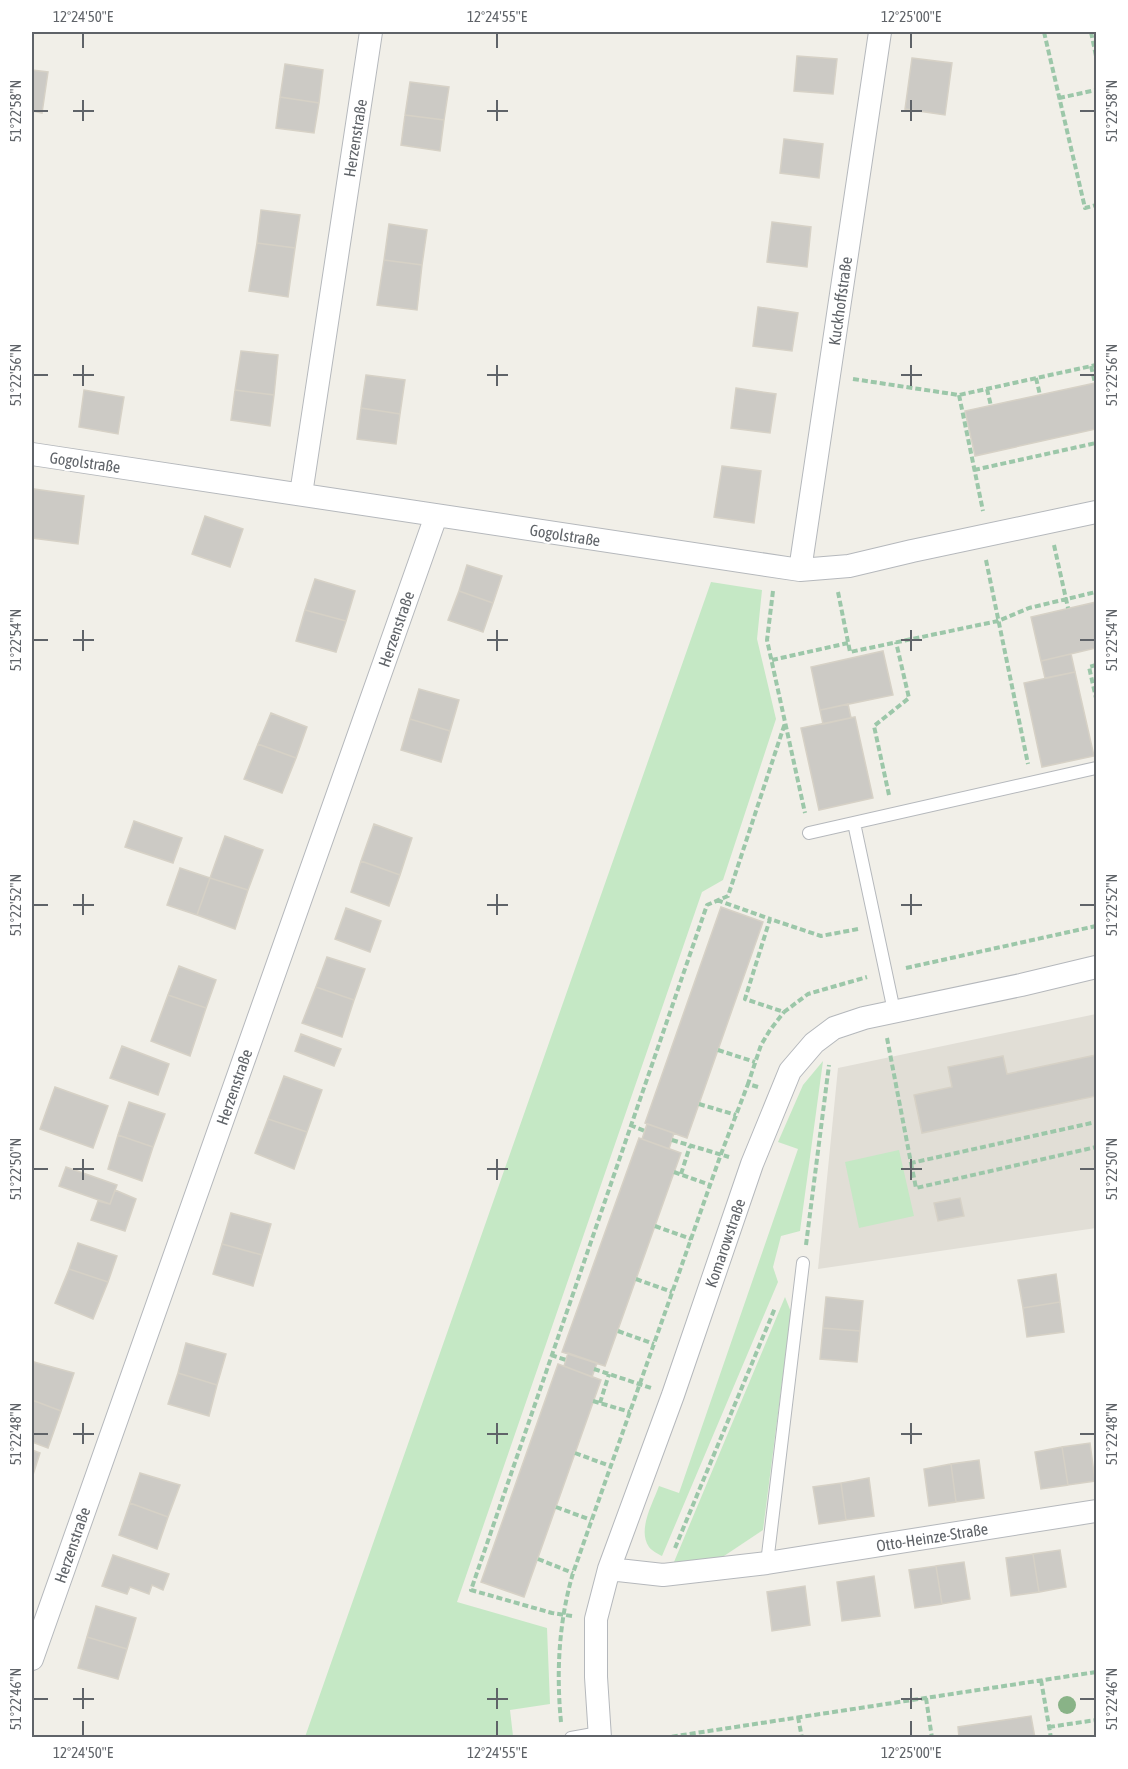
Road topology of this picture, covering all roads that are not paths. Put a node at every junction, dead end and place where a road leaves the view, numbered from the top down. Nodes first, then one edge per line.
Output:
1 (371, 32) edge
2 (880, 32) edge
3 (32, 454) edge
4 (301, 494) junction
5 (1096, 512) edge
6 (436, 516) junction
7 (800, 570) junction
8 (1096, 768) edge
9 (854, 823) junction
10 (810, 833) road end
11 (1096, 967) edge
12 (888, 1013) junction
13 (803, 1263) road end
14 (1096, 1511) edge
15 (767, 1563) junction
16 (609, 1569) junction
17 (32, 1659) edge
18 (600, 1735) edge
19 (571, 1737) edge

1 - 4 street, Herzenstraße
2 - 7 street, Kuckhoffstraße
3 - 4 street, Gogolstraße
4 - 6 street, Gogolstraße
5 - 7 street, Gogolstraße
6 - 7 street, Gogolstraße
6 - 17 street, Herzenstraße
8 - 9 lane
9 - 10 lane
9 - 12 lane
11 - 12 street, Komarowstraße
12 - 16 street, Komarowstraße
13 - 15 lane
14 - 15 street, Otto-Heinze-Straße
15 - 16 street, Otto-Heinze-Straße
16 - 18 street, Komarowstraße
18 - 19 lane

